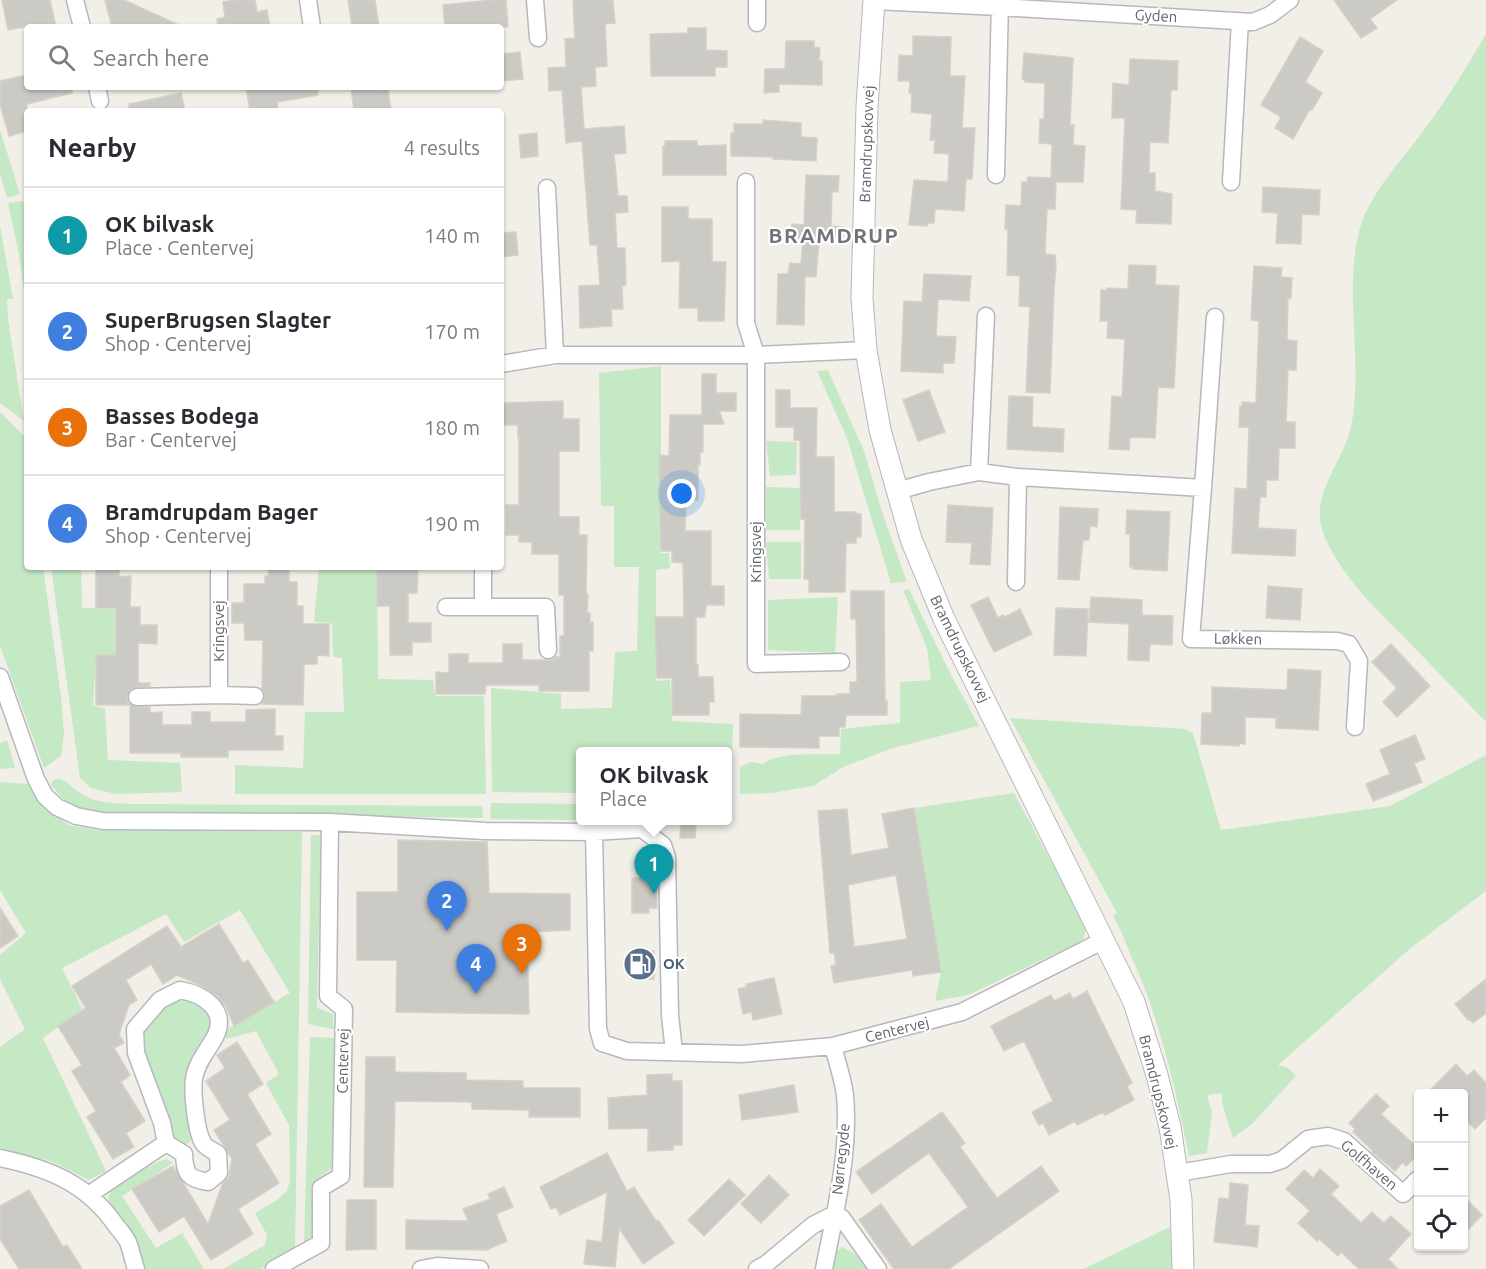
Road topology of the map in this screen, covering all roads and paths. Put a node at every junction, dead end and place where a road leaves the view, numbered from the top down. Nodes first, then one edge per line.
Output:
1 (75, 0) edge
2 (308, 0) edge
3 (535, 0) edge
4 (757, 0) edge
5 (1290, 0) edge
6 (874, 1) edge
7 (1000, 3) edge
8 (1240, 21) junction
9 (757, 23) dead end
10 (81, 24) edge
11 (312, 24) edge
12 (538, 38) dead end
13 (996, 175) dead end
14 (746, 182) dead end
15 (1231, 182) dead end
16 (547, 188) dead end
17 (986, 316) dead end
18 (1215, 317) dead end
19 (866, 350) junction
20 (756, 355) junction
21 (555, 356) junction
22 (504, 364) edge
23 (980, 472) junction
24 (1018, 477) junction
25 (1203, 489) junction
26 (897, 491) junction
27 (219, 570) edge
28 (483, 570) edge
29 (1016, 582) dead end
30 (446, 607) dead end
31 (483, 607) junction
32 (548, 650) dead end
33 (841, 662) dead end
34 (0, 677) edge
35 (219, 695) junction
36 (255, 696) dead end
37 (137, 697) dead end
38 (1355, 727) dead end
39 (330, 822) junction
40 (594, 832) junction
41 (1104, 940) junction
42 (833, 1046) junction
43 (674, 1052) junction
44 (166, 1143) junction
45 (203, 1144) junction
46 (184, 1154) junction
47 (0, 1158) edge
48 (1178, 1173) junction
49 (1414, 1183) edge
50 (90, 1194) junction
51 (835, 1214) junction
52 (136, 1269) edge
53 (274, 1269) edge
54 (421, 1269) edge
55 (480, 1269) edge
56 (757, 1269) edge
57 (824, 1269) edge
58 (878, 1269) edge
59 (1183, 1269) edge

1 - 10 street
2 - 11 street
3 - 12 street
4 - 9 street
5 - 8 street, Gyden
6 - 7 street, Gyden
6 - 19 street, Bramdrupskovvej
7 - 8 street, Gyden
7 - 13 street
8 - 15 street
14 - 20 street, Kringsvej
16 - 21 street
17 - 23 street
18 - 25 street, Løkken
19 - 20 street
19 - 26 street, Bramdrupskovvej
20 - 21 street
20 - 33 street, Kringsvej
21 - 22 street
23 - 24 street
23 - 26 street
24 - 25 street
24 - 29 street
25 - 38 street, Løkken
26 - 41 street, Bramdrupskovvej
27 - 35 street, Kringsvej
28 - 31 street
30 - 31 street
31 - 32 street
34 - 39 street
35 - 36 street
35 - 37 street
39 - 40 street
39 - 53 street, Centervej
40 - 43 street
40 - 43 street, Centervej
41 - 42 street, Centervej
41 - 48 street, Bramdrupskovvej
42 - 43 street, Centervej
42 - 51 street, Nørregyde
44 - 45 street
44 - 46 street
44 - 50 street
45 - 46 street
45 - 46 street
47 - 50 street
48 - 49 street, Golfhaven
48 - 59 street, Bramdrupskovvej
50 - 52 street
51 - 56 street, Nørregyde
51 - 57 street
51 - 58 street
54 - 55 street

